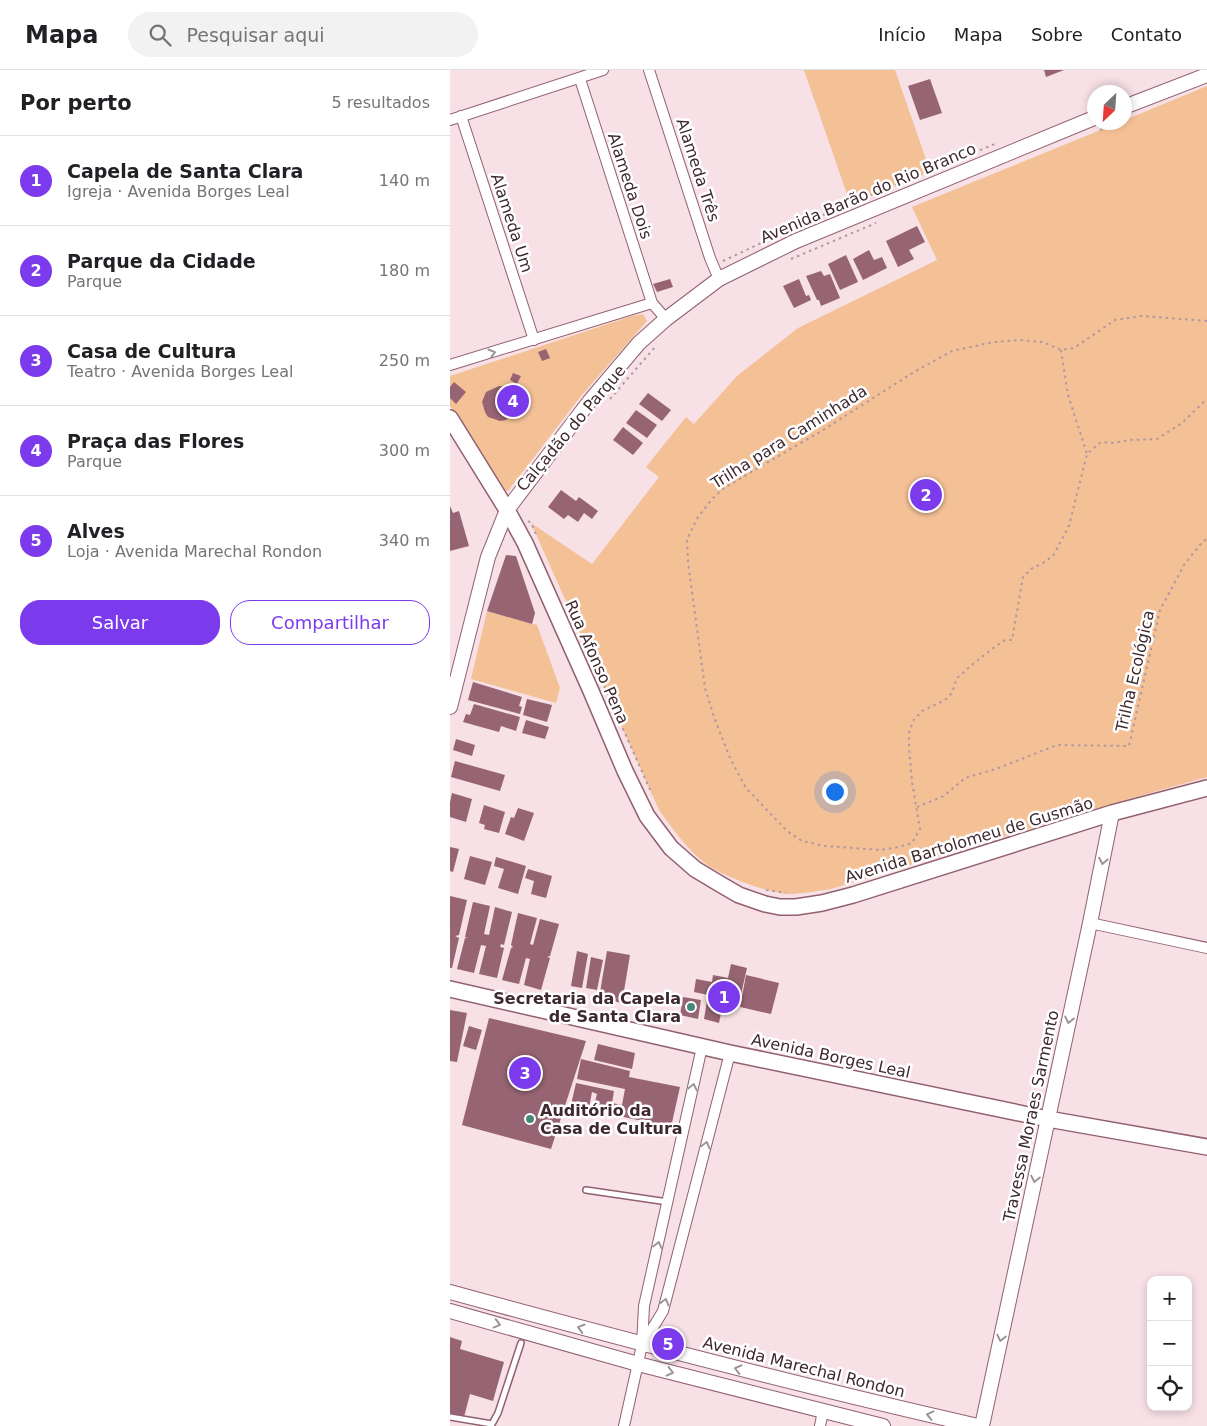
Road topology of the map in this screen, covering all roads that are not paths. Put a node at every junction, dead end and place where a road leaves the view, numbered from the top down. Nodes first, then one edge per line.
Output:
1 (603, 70) edge
2 (649, 70) edge
3 (1207, 75) edge
4 (580, 79) junction
5 (1132, 104) edge
6 (461, 116) junction
7 (450, 120) edge
8 (1087, 128) edge
9 (719, 279) junction
10 (652, 303) junction
11 (666, 319) junction
12 (534, 340) junction
13 (450, 365) edge
14 (450, 418) edge
15 (507, 510) junction
16 (450, 707) edge
17 (1207, 788) edge
18 (1112, 813) junction
19 (739, 895) joint
20 (1090, 923) junction
21 (1207, 948) edge
22 (450, 989) edge
23 (702, 1047) junction
24 (730, 1053) junction
25 (1048, 1120) junction
26 (1207, 1147) edge
27 (586, 1190) dead end
28 (668, 1202) junction
29 (450, 1292) edge
30 (450, 1311) edge
31 (521, 1343) dead end
32 (642, 1345) junction
33 (638, 1364) junction
34 (770, 1377) junction
35 (766, 1396) junction
36 (872, 1402) junction
37 (823, 1411) junction
38 (450, 1417) edge
39 (867, 1422) junction
40 (624, 1426) edge
41 (820, 1426) edge
42 (883, 1426) edge
43 (978, 1426) edge
44 (982, 1426) edge

1 - 4 street
2 - 9 street, Alameda Três
3 - 5 street
4 - 6 street
4 - 10 street, Alameda Dois
6 - 7 street
6 - 12 street, Alameda Um
8 - 9 street, Avenida Barão do Rio Branco
9 - 11 street, Avenida Barão do Rio Branco
10 - 11 street
10 - 12 street
11 - 15 street, Avenida Barão do Rio Branco
13 -> 12 street
14 - 15 main road, Rua Afonso Pena
15 - 16 street, Avenida Barão do Rio Branco
15 - 19 main road, Rua Afonso Pena
17 - 18 main road, Avenida Bartolomeu de Gusmão
18 - 19 main road, Avenida Bartolomeu de Gusmão
18 -> 20 street, Travessa Moraes Sarmento
20 - 21 street
20 -> 25 street, Travessa Moraes Sarmento
22 - 23 main road, Avenida Borges Leal
23 - 24 main road, Avenida Borges Leal
28 -> 23 street
24 - 25 main road, Avenida Borges Leal
32 -> 24 street
25 - 26 main road, Avenida Borges Leal
25 -> 44 street, Travessa Moraes Sarmento
27 - 28 lane
32 -> 28 street
32 -> 29 street, Avenida Marechal Rondon
30 -> 33 street
31 - 38 lane
32 - 33 street
34 -> 32 street, Avenida Marechal Rondon
33 -> 35 street
33 - 40 street
34 - 35 street
34 - 36 street, Avenida Marechal Rondon
35 - 37 street
36 - 39 street
43 -> 36 street, Avenida Marechal Rondon
37 - 39 street
37 - 41 street
39 - 42 street

